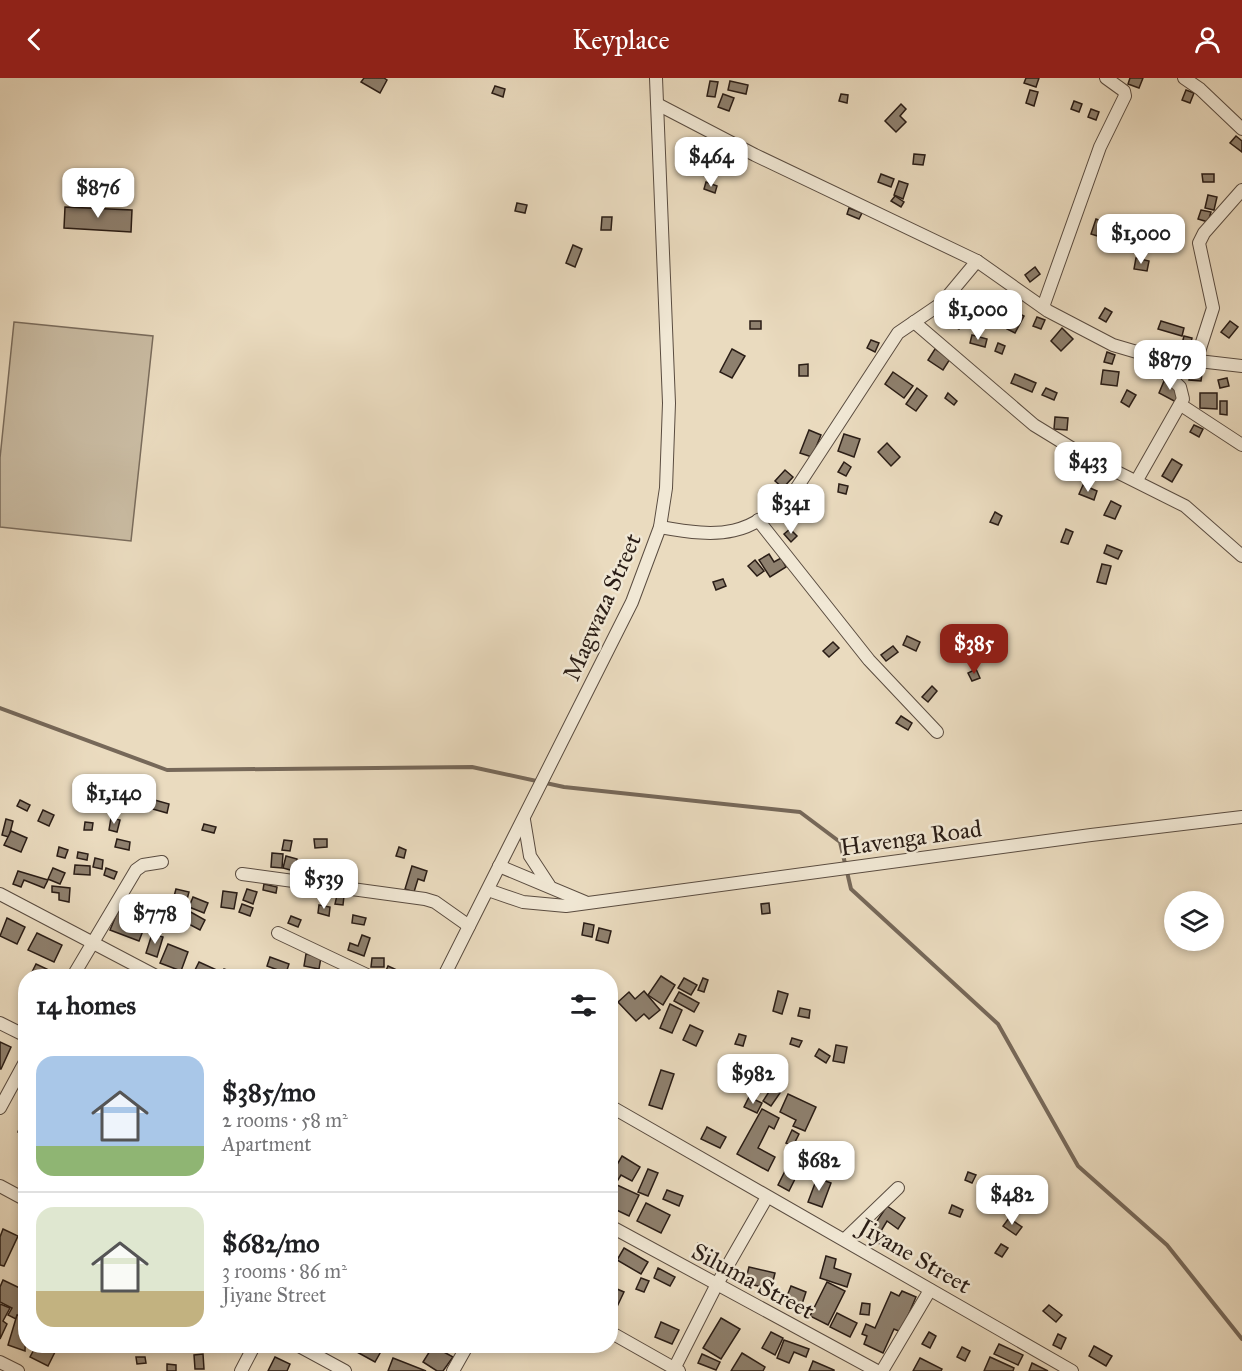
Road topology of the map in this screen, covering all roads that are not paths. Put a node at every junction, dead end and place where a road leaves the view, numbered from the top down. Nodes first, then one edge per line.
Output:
1 (656, 78) edge
2 (1106, 78) edge
3 (1184, 78) edge
4 (658, 105) junction
5 (1242, 129) edge
6 (1242, 190) edge
7 (977, 261) junction
8 (1043, 307) junction
9 (914, 322) junction
10 (1147, 355) junction
11 (1196, 361) junction
12 (1242, 366) edge
13 (1181, 405) junction
14 (1242, 445) edge
15 (1137, 480) junction
16 (758, 520) junction
17 (660, 527) junction
18 (1242, 556) edge
19 (937, 732) dead end
20 (1242, 817) edge
21 (524, 818) junction
22 (162, 862) dead end
23 (499, 866) junction
24 (242, 874) dead end
25 (553, 889) junction
26 (488, 890) junction
27 (0, 894) edge
28 (586, 902) junction
29 (469, 926) junction
30 (278, 933) dead end
31 (93, 943) junction
32 (77, 969) edge
33 (143, 969) edge
34 (354, 969) edge
35 (448, 969) edge
36 (0, 1023) edge
37 (18, 1032) edge
38 (18, 1075) edge
39 (0, 1108) edge
40 (618, 1111) edge
41 (0, 1186) edge
42 (898, 1188) dead end
43 (18, 1196) edge
44 (767, 1197) junction
45 (618, 1231) edge
46 (845, 1239) junction
47 (716, 1286) junction
48 (930, 1290) junction
49 (618, 1337) edge
50 (251, 1353) edge
51 (312, 1353) edge
52 (463, 1353) edge
53 (0, 1362) edge
54 (676, 1370) edge
55 (18, 1371) edge
56 (242, 1371) edge
57 (345, 1371) edge
58 (453, 1371) edge
59 (877, 1371) edge
60 (882, 1371) edge
61 (1072, 1371) edge

1 - 4 street, Magwaza Street
2 - 8 street
3 - 5 street
4 - 7 street
4 - 17 street, Magwaza Street
6 - 11 street
7 - 8 street
7 - 9 street
8 - 10 street
9 - 15 street
9 - 16 street
10 - 11 street
10 - 13 street
11 - 12 street
13 - 14 street
13 - 15 street
15 - 18 street
16 - 17 street
16 - 19 street
17 - 21 street, Magwaza Street
20 - 28 street, Havenga Road
21 - 23 street, Magwaza Street
21 - 25 street
22 - 31 street
23 - 25 street, Havenga Road
23 - 26 street, Magwaza Street
24 - 29 street
25 - 28 street, Havenga Road
26 - 28 street, Havenga Road
26 - 29 street, Magwaza Street
27 - 31 street
29 - 35 street, Magwaza Street
30 - 34 street
31 - 32 street
31 - 33 street
36 - 37 street
38 - 39 street
40 - 44 street, Jiyane Street
41 - 43 street
42 - 46 street
44 - 46 street, Jiyane Street
44 - 47 street
45 - 47 street, Siluma Street
46 - 48 street, Jiyane Street
47 - 54 street
47 - 59 street, Siluma Street
48 - 60 street
48 - 61 street, Jiyane Street
49 - 54 street
50 - 56 street
51 - 57 street
52 - 58 street
53 - 55 street

